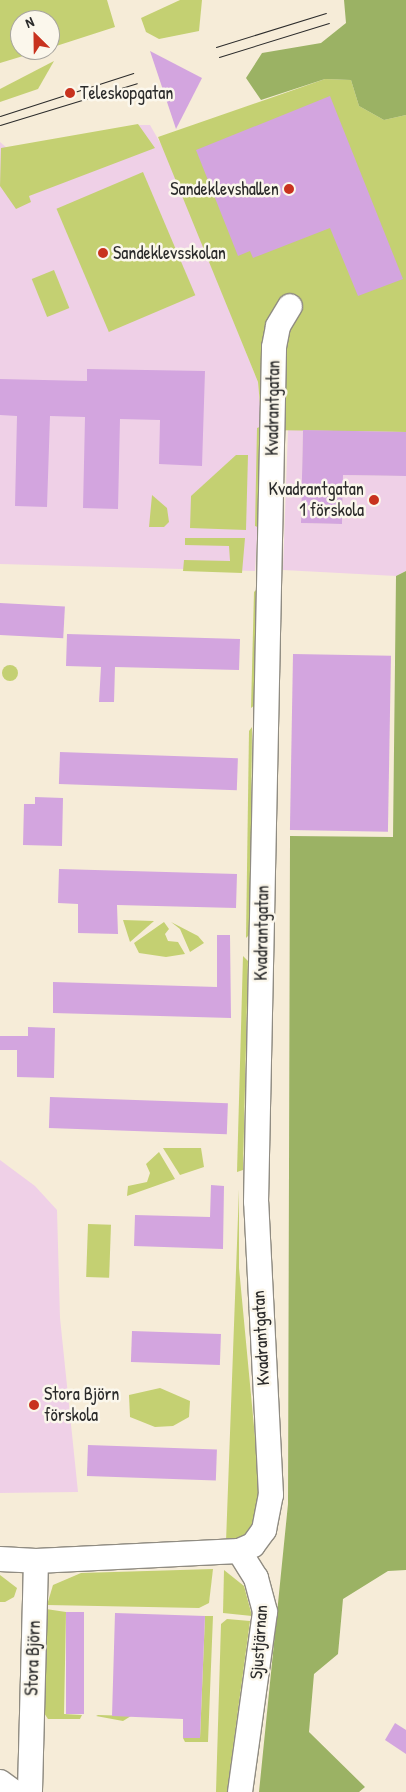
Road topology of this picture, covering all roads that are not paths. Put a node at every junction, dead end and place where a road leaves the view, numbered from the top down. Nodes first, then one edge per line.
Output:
1 (290, 306) dead end
2 (240, 1551) junction
3 (0, 1559) edge
4 (36, 1561) junction
5 (0, 1782) edge
6 (14, 1792) edge
7 (30, 1792) edge
8 (240, 1792) edge

1 - 2 street, Kvadrantgatan
2 - 4 street
2 - 8 street, Sjustjärnan
3 - 4 street
4 - 7 street, Stora Björn
5 - 6 street

